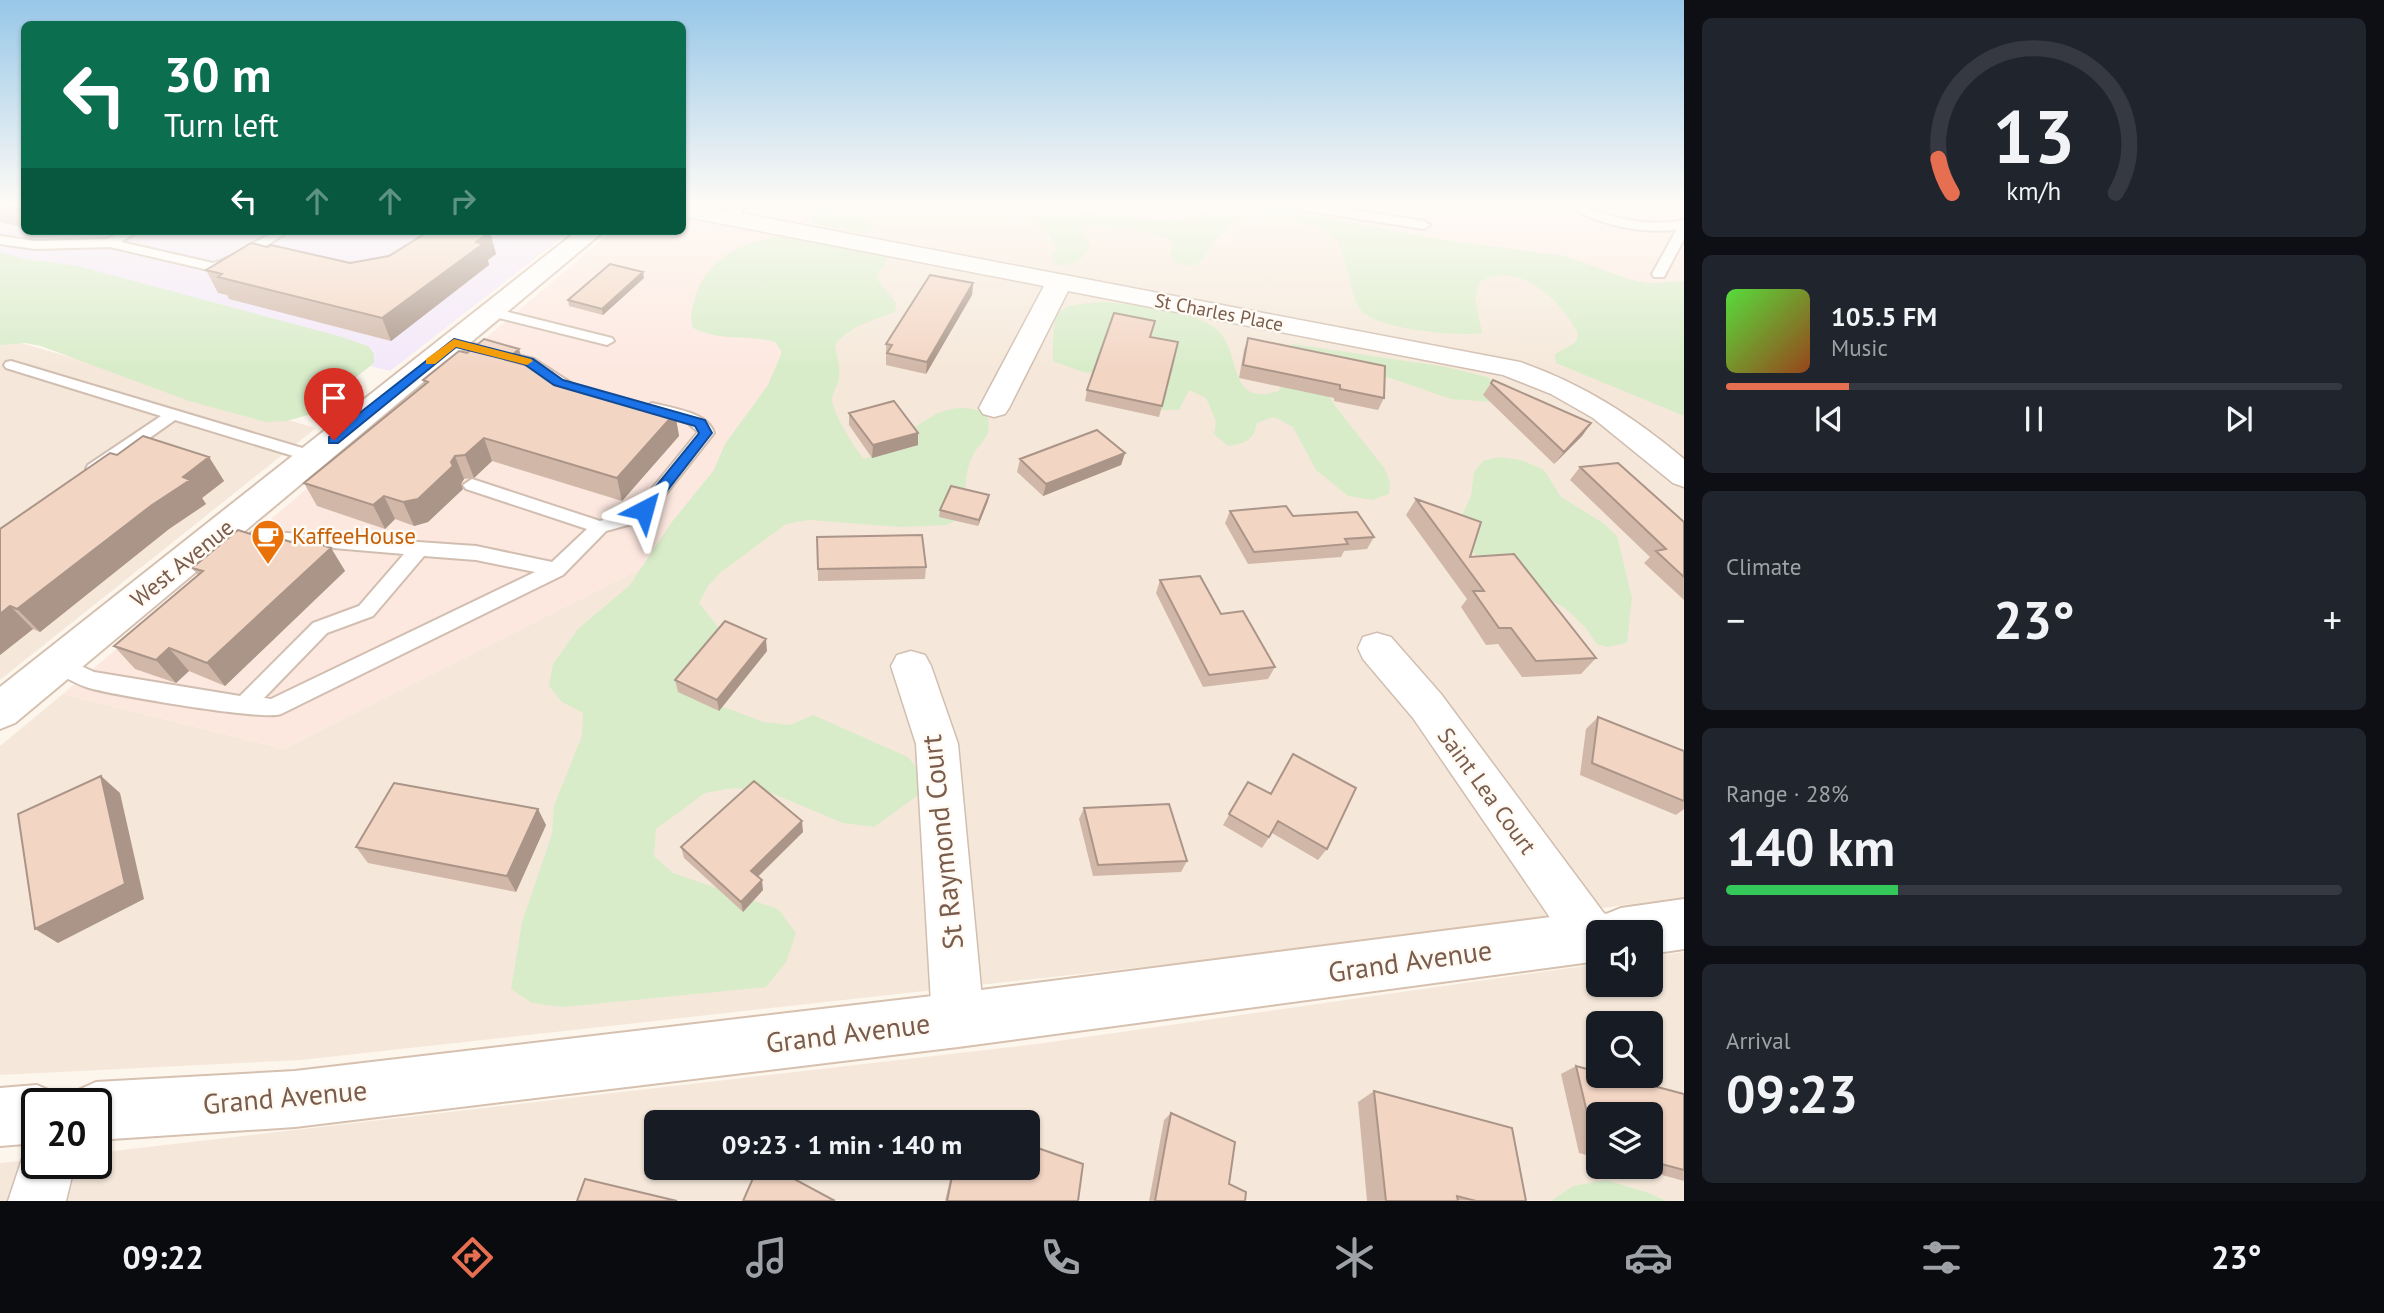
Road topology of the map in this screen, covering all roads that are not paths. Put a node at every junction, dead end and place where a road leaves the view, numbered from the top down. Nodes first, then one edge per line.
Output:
1 (175, 258) edge
2 (238, 258) edge
3 (559, 258) edge
4 (955, 258) edge
5 (1667, 258) edge
6 (1659, 274) dead end
7 (1060, 281) junction
8 (492, 312) junction
9 (607, 341) dead end
10 (454, 343) junction
11 (11, 365) dead end
12 (583, 389) edge
13 (633, 403) edge
14 (994, 408) dead end
15 (174, 414) junction
16 (313, 457) junction
17 (656, 465) edge
18 (676, 470) junction
19 (1684, 476) edge
20 (75, 482) edge
21 (472, 485) dead end
22 (228, 526) junction
23 (600, 527) junction
24 (419, 549) junction
25 (556, 570) junction
26 (1377, 648) dead end
27 (57, 663) junction
28 (911, 666) dead end
29 (244, 705) junction
30 (0, 710) edge
31 (1591, 920) edge
32 (1684, 924) edge
33 (1663, 927) edge
34 (1586, 937) edge
35 (958, 1020) junction
36 (112, 1110) edge
37 (21, 1115) edge
38 (0, 1117) edge
39 (43, 1179) edge
40 (37, 1201) edge

1 - 2 lane
3 - 8 street, West Avenue
4 - 7 street, St Charles Place
5 - 6 lane
7 - 14 street
7 - 19 street, St Charles Place
8 - 9 lane
8 - 10 street, West Avenue
10 - 12 lane
10 - 16 street, West Avenue
11 - 15 lane
13 - 18 lane
15 - 16 lane
15 - 20 lane
16 - 22 street, West Avenue
17 - 18 lane
18 - 23 lane
21 - 23 lane
22 - 24 lane
22 - 27 street, West Avenue
23 - 25 lane
24 - 25 lane
24 - 29 lane
25 - 29 lane
26 - 31 street, Saint Lea Court
27 - 29 lane
27 - 30 street, West Avenue
28 - 35 street, St Raymond Court
32 - 33 street, Grand Avenue
34 - 35 street, Grand Avenue
35 - 36 street, Grand Avenue
37 - 38 street
39 - 40 street

